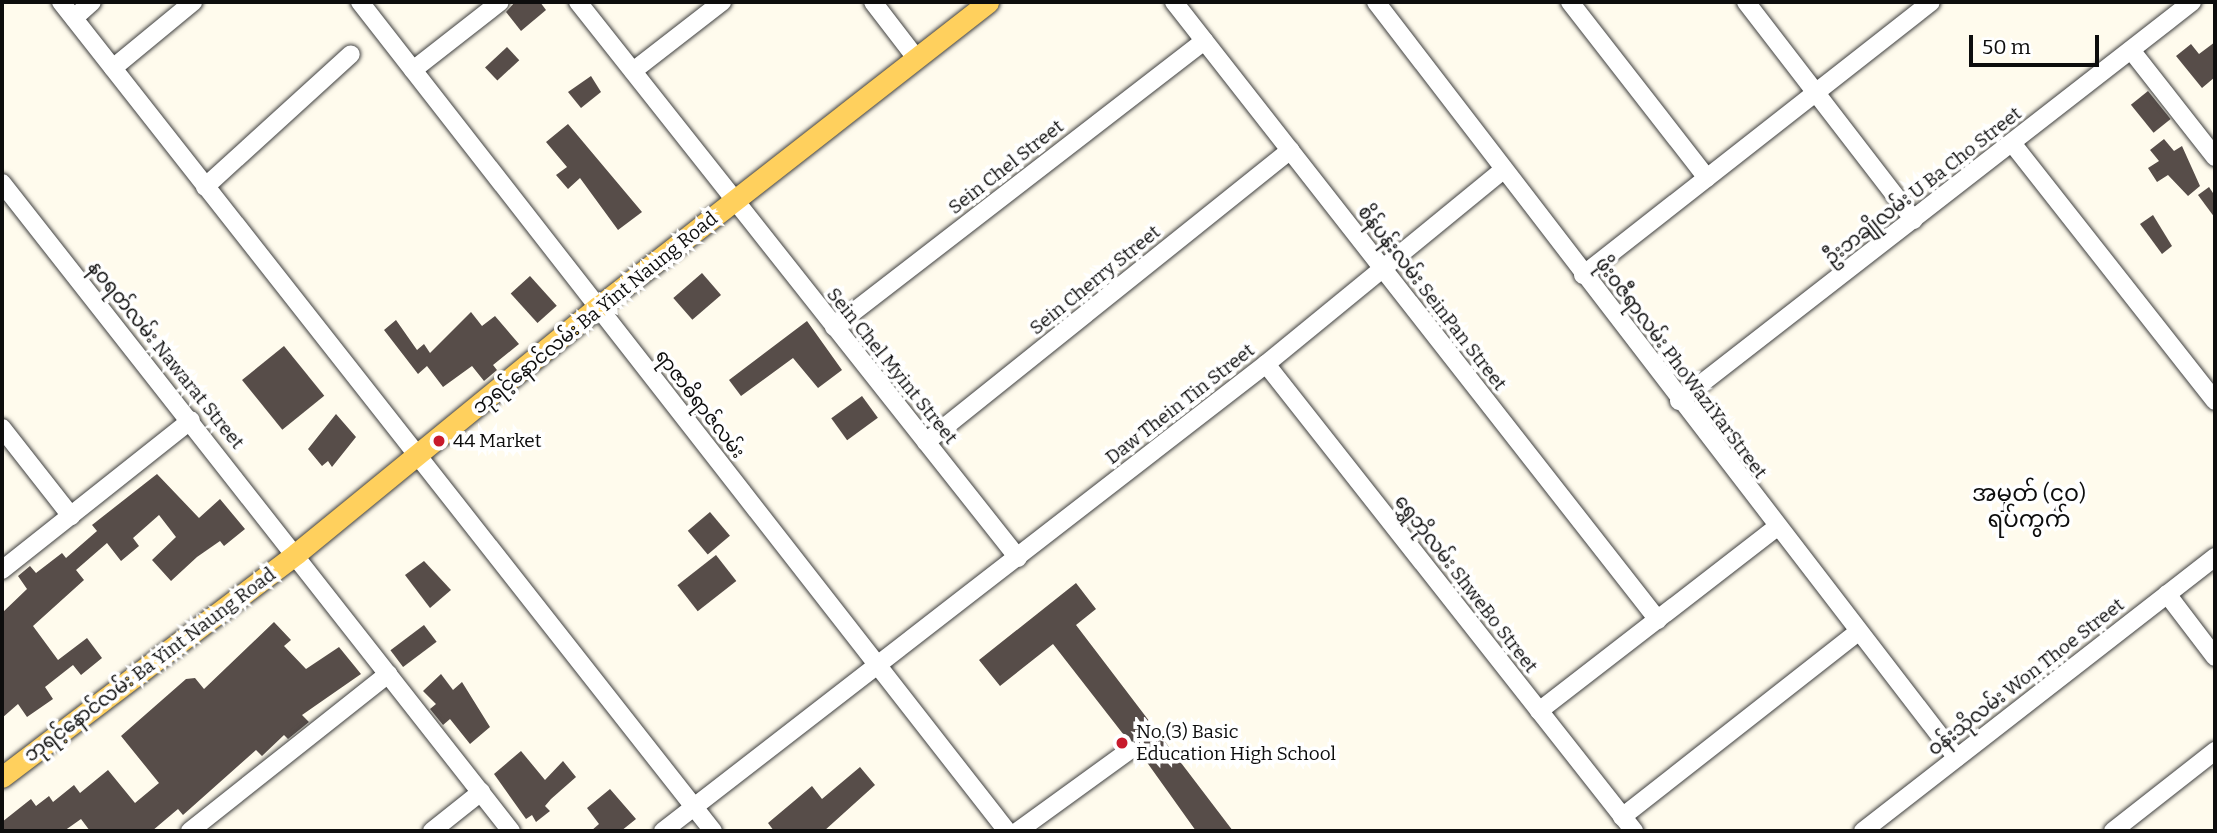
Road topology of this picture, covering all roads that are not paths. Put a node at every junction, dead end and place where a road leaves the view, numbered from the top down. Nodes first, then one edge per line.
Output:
1 (61, 2) edge
2 (92, 2) edge
3 (193, 2) edge
4 (360, 2) edge
5 (500, 2) edge
6 (578, 2) edge
7 (722, 2) edge
8 (873, 2) edge
9 (988, 2) edge
10 (1174, 2) edge
11 (1376, 2) edge
12 (1570, 2) edge
13 (1746, 2) edge
14 (2192, 2) edge
15 (1926, 3) edge
16 (74, 18) junction
17 (1204, 41) junction
18 (2131, 50) junction
19 (351, 54) dead end
20 (916, 58) junction
21 (113, 68) junction
22 (413, 70) junction
23 (633, 71) junction
24 (1816, 92) junction
25 (2012, 143) junction
26 (1290, 150) junction
27 (2215, 157) edge
28 (1503, 170) junction
29 (1707, 178) junction
30 (2, 183) edge
31 (205, 187) junction
32 (733, 201) junction
33 (1914, 220) junction
34 (1382, 268) junction
35 (1583, 275) junction
36 (598, 307) junction
37 (834, 327) junction
38 (1266, 364) junction
39 (1679, 401) junction
40 (2215, 401) edge
41 (191, 421) junction
42 (2, 428) edge
43 (926, 442) junction
44 (417, 458) junction
45 (71, 516) junction
46 (1777, 527) junction
47 (297, 553) junction
48 (2215, 556) edge
49 (1018, 558) junction
50 (2, 570) edge
51 (2167, 594) junction
52 (1658, 620) junction
53 (1858, 632) junction
54 (2215, 657) edge
55 (879, 667) junction
56 (388, 674) junction
57 (1539, 711) junction
58 (1130, 750) dead end
59 (2215, 751) edge
60 (1957, 758) junction
61 (2, 777) edge
62 (481, 792) junction
63 (693, 806) junction
64 (1628, 824) edge
65 (1871, 829) edge
66 (190, 831) edge
67 (432, 831) edge
68 (511, 831) edge
69 (663, 831) edge
70 (713, 831) edge
71 (1007, 831) edge
72 (1018, 831) edge
73 (2113, 831) edge

1 - 16 street
2 - 16 street
3 - 21 street
4 - 22 street, ရာဇာဓိရာဇ်လမ်း
5 - 22 street
6 - 23 street, Sein Chel Myint Street
7 - 23 street
8 - 20 street
9 - 20 main road, ဘုရင့်နောင်လမ်း Ba Yint Naung Road
10 - 17 street, စိန်ပန်းလမ်း SeinPan Street
11 - 28 street, ဖိုးဝဇီရာလမ်း PhoWaziYarStreet
12 - 29 street
13 - 24 street
14 - 18 street, ဦးဘချိုလမ်း U Ba Cho Street
15 - 24 street
16 - 21 street
17 - 26 street, စိန်ပန်းလမ်း SeinPan Street
17 - 37 street, Sein Chel Street
18 - 25 street, ဦးဘချိုလမ်း U Ba Cho Street
18 - 27 street
19 - 31 street
20 - 32 main road, ဘုရင့်နောင်လမ်း Ba Yint Naung Road
21 - 31 street
22 - 36 street, ရာဇာဓိရာဇ်လမ်း
23 - 32 street, Sein Chel Myint Street
24 - 29 street
24 - 33 street
25 - 33 street, ဦးဘချိုလမ်း U Ba Cho Street
25 - 40 street
26 - 34 street, စိန်ပန်းလမ်း SeinPan Street
26 - 43 street, Sein Cherry Street
28 - 34 street, Daw Thein Tin Street
28 - 35 street, ဖိုးဝဇီရာလမ်း PhoWaziYarStreet
29 - 35 street
30 - 41 street, နဝရတ်လမ်း Nawarat Street
31 - 44 street
32 - 36 main road, ဘုရင့်နောင်လမ်း Ba Yint Naung Road
32 - 37 street, Sein Chel Myint Street
33 - 39 street, ဦးဘချိုလမ်း U Ba Cho Street
34 - 38 street, Daw Thein Tin Street
34 - 52 street, စိန်ပန်းလမ်း SeinPan Street
35 - 39 street, ဖိုးဝဇီရာလမ်း PhoWaziYarStreet
36 - 44 main road, ဘုရင့်နောင်လမ်း Ba Yint Naung Road
36 - 55 street, ရာဇာဓိရာဇ်လမ်း
37 - 43 street, Sein Chel Myint Street
38 - 49 street, Daw Thein Tin Street
38 - 57 street, ရွှေဘိုလမ်း ShweBo Street
39 - 46 street, ဖိုးဝဇီရာလမ်း PhoWaziYarStreet
41 - 45 street
41 - 47 street, နဝရတ်လမ်း Nawarat Street
42 - 45 street
43 - 49 street, Sein Chel Myint Street
44 - 47 main road, ဘုရင့်နောင်လမ်း Ba Yint Naung Road
44 - 63 street
45 - 50 street
46 - 52 street
46 - 53 street, ဖိုးဝဇီရာလမ်း PhoWaziYarStreet
47 - 56 street, နဝရတ်လမ်း Nawarat Street
47 - 61 main road, ဘုရင့်နောင်လမ်း Ba Yint Naung Road
48 - 51 street, ဝန်းသိုလမ်း Won Thoe Street
49 - 55 street, Daw Thein Tin Street
51 - 54 street
51 - 60 street, ဝန်းသိုလမ်း Won Thoe Street
52 - 57 street
53 - 60 street, ဖိုးဝဇီရာလမ်း PhoWaziYarStreet
53 - 64 street
55 - 63 street, Daw Thein Tin Street
55 - 71 street, ရာဇာဓိရာဇ်လမ်း
56 - 62 street, နဝရတ်လမ်း Nawarat Street
56 - 66 street
57 - 64 street, ရွှေဘိုလမ်း ShweBo Street
58 - 72 street
59 - 73 street
60 - 65 street, ဝန်းသိုလမ်း Won Thoe Street
62 - 67 street
62 - 68 street, နဝရတ်လမ်း Nawarat Street
63 - 69 street, Daw Thein Tin Street
63 - 70 street

